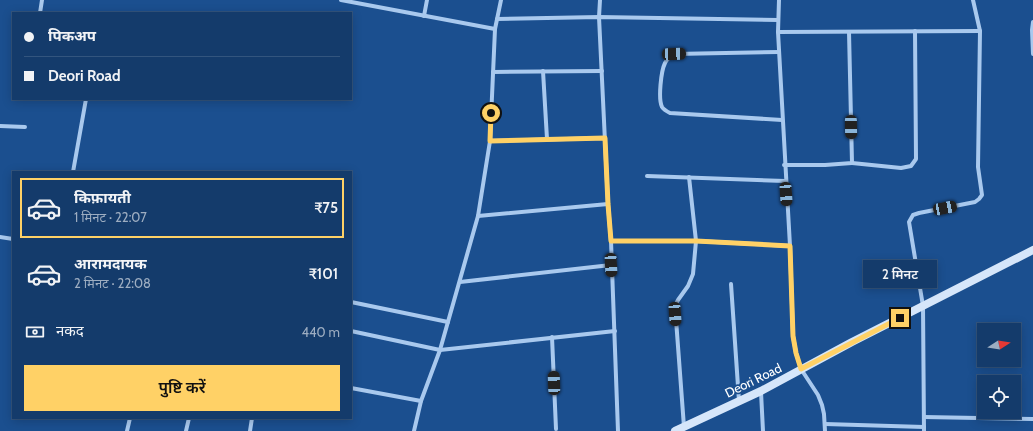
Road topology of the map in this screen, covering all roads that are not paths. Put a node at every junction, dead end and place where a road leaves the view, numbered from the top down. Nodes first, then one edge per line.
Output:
1 (42, 0) edge
2 (341, 0) edge
3 (427, 0) edge
4 (501, 0) edge
5 (600, 0) edge
6 (779, 0) edge
7 (973, 0) edge
8 (40, 12) edge
9 (424, 16) junction
10 (599, 17) junction
11 (497, 19) junction
12 (778, 20) junction
13 (1033, 22) edge
14 (495, 30) junction
15 (915, 31) junction
16 (980, 31) junction
17 (778, 32) junction
18 (849, 32) junction
19 (779, 52) junction
20 (1033, 54) edge
21 (543, 71) junction
22 (602, 71) junction
23 (493, 72) junction
24 (86, 100) edge
25 (782, 120) junction
26 (0, 126) edge
27 (25, 127) dead end
28 (605, 138) junction
29 (547, 139) junction
30 (490, 141) junction
31 (852, 163) junction
32 (784, 166) junction
33 (73, 171) edge
34 (647, 176) dead end
35 (689, 177) junction
36 (785, 181) junction
37 (608, 204) junction
38 (478, 216) junction
39 (0, 237) edge
40 (12, 239) edge
41 (611, 241) junction
42 (696, 241) junction
43 (790, 246) junction
44 (1033, 250) edge
45 (611, 265) junction
46 (460, 282) junction
47 (731, 284) dead end
48 (352, 302) edge
49 (923, 306) junction
50 (448, 322) junction
51 (352, 331) edge
52 (615, 331) junction
53 (552, 337) junction
54 (440, 350) junction
55 (801, 369) junction
56 (352, 388) edge
57 (761, 391) junction
58 (421, 401) junction
59 (739, 401) junction
60 (924, 417) junction
61 (130, 419) edge
62 (189, 419) edge
63 (252, 419) edge
64 (1033, 419) edge
65 (824, 424) junction
66 (684, 427) junction
67 (556, 429) dead end
68 (924, 429) edge
69 (127, 431) edge
70 (186, 431) edge
71 (250, 431) edge
72 (414, 431) edge
73 (618, 431) edge
74 (675, 431) edge
75 (763, 431) edge
76 (825, 431) edge

1 - 8 street
2 - 9 street
3 - 9 street
4 - 11 street
5 - 10 street
6 - 12 street
7 - 16 street
9 - 14 street
10 - 11 street
10 - 12 street
10 - 22 street
11 - 14 street
12 - 17 street
13 - 20 street
14 - 23 street
15 - 16 street
15 - 18 street
15 - 31 street
16 - 49 street
17 - 18 street
17 - 19 street
18 - 31 street
19 - 25 street
19 - 25 street
21 - 22 street
21 - 23 street
21 - 29 street
22 - 28 street
23 - 30 street
24 - 33 street
25 - 32 street
26 - 27 street
28 - 29 street
28 - 37 street
29 - 30 street
30 - 38 street
31 - 32 street
32 - 36 street
34 - 35 street
35 - 36 street
35 - 42 street
36 - 43 street
37 - 38 street
37 - 41 street
38 - 46 street
39 - 40 street
41 - 42 street
41 - 45 street
42 - 43 street
42 - 66 street
43 - 55 street
44 - 49 street, Deori Road
45 - 46 street
45 - 52 street
46 - 50 street
47 - 59 street
48 - 50 street
49 - 55 street, Deori Road
49 - 60 street
50 - 54 street
51 - 54 street
52 - 53 street
52 - 73 street
53 - 54 street
53 - 67 street
54 - 58 street
55 - 57 street, Deori Road
55 - 65 street
56 - 58 street
57 - 59 street, Deori Road
57 - 75 street
58 - 72 street
59 - 66 street, Deori Road
60 - 64 street
60 - 68 street
61 - 69 street
62 - 70 street
63 - 71 street
65 - 68 street
65 - 76 street
66 - 74 street, Deori Road

